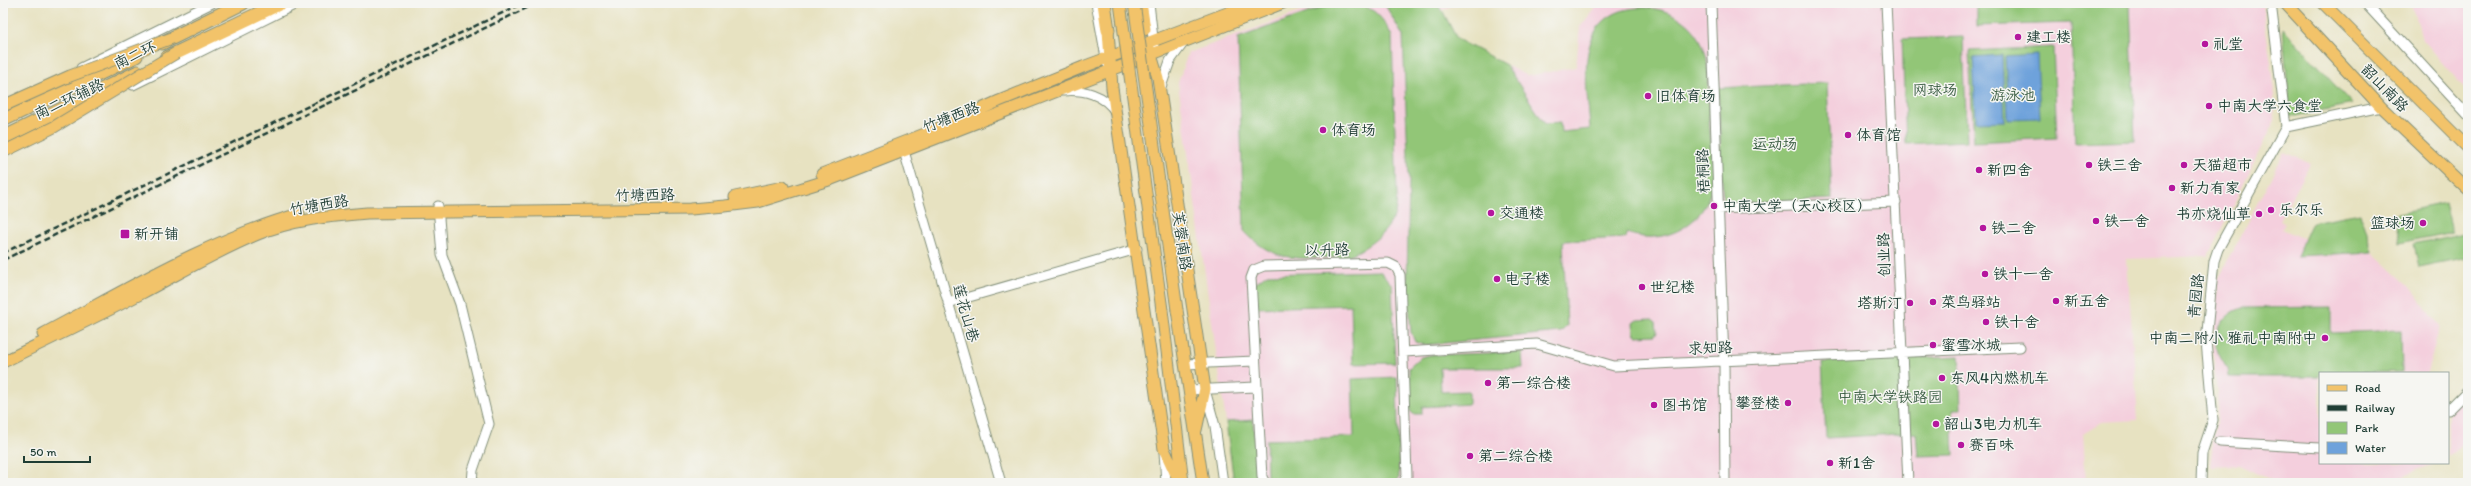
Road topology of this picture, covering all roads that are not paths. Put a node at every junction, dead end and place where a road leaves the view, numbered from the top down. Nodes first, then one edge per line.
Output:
1 (212, 3) edge
2 (243, 3) edge
3 (281, 3) edge
4 (298, 3) edge
5 (1096, 3) edge
6 (1104, 3) edge
7 (1120, 3) edge
8 (1124, 3) edge
9 (1130, 3) edge
10 (1134, 3) edge
11 (1140, 3) edge
12 (1149, 3) edge
13 (1254, 3) edge
14 (1283, 3) edge
15 (1711, 3) edge
16 (1886, 3) edge
17 (2271, 3) edge
18 (2285, 3) edge
19 (2323, 3) edge
20 (2365, 3) edge
21 (1108, 30) junction
22 (172, 38) junction
23 (1148, 38) junction
24 (1186, 40) junction
25 (1103, 47) junction
26 (176, 53) junction
27 (1121, 53) junction
28 (1151, 54) junction
29 (1108, 58) junction
30 (1083, 67) junction
31 (1112, 70) junction
32 (1055, 92) junction
33 (1161, 98) junction
34 (3, 106) edge
35 (2381, 107) junction
36 (3, 109) edge
37 (1116, 115) junction
38 (2468, 115) edge
39 (3, 120) edge
40 (2286, 127) junction
41 (3, 138) edge
42 (3, 146) edge
43 (2468, 148) edge
44 (904, 151) junction
45 (3, 152) edge
46 (2468, 190) edge
47 (1896, 202) junction
48 (438, 209) junction
49 (1718, 209) junction
50 (1137, 249) junction
51 (948, 303) junction
52 (2020, 347) dead end
53 (1404, 352) junction
54 (1901, 354) junction
55 (3, 355) edge
56 (1254, 361) junction
57 (3, 362) edge
58 (1724, 362) junction
59 (1201, 363) junction
60 (1186, 364) junction
61 (1256, 387) junction
62 (1205, 389) junction
63 (1190, 390) junction
64 (2468, 390) edge
65 (2449, 409) edge
66 (1196, 430) junction
67 (2220, 442) dead end
68 (2319, 448) edge
69 (1164, 449) junction
70 (472, 483) edge
71 (1001, 483) edge
72 (1166, 483) edge
73 (1180, 483) edge
74 (1183, 483) edge
75 (1203, 483) edge
76 (1223, 483) edge
77 (1265, 483) edge
78 (1403, 483) edge
79 (1725, 483) edge
80 (1908, 483) edge
81 (2201, 483) edge

1 - 36 street, 南二环辅路
2 - 22 highway, 南二环
3 - 26 highway, 南二环
4 - 42 street, 南二环辅路
5 - 25 street
6 - 21 highway
7 - 74 main road, 芙蓉南路, bridge
8 - 27 street
9 - 23 street
10 - 60 main road, 芙蓉南路, bridge
11 - 23 highway
12 - 23 street
13 - 23 main road, 竹塘西路
14 - 24 main road, 竹塘西路
15 - 49 street, 梧桐路
16 - 47 street, 创业路
17 - 40 street
18 - 35 main road, 韶山南路
19 - 43 main road, 韶山南路
20 - 38 street
21 - 25 street
21 - 29 main road
22 - 34 main road, bridge
22 - 39 highway, 南二环, bridge
23 - 27 main road, 竹塘西路
23 - 28 main road
24 - 28 main road, 竹塘西路
24 - 33 street
25 - 29 street
25 - 30 street
26 - 41 highway, 南二环, bridge
26 - 45 main road, bridge
27 - 29 main road, 竹塘西路
27 - 31 street
28 - 31 main road, 竹塘西路
28 - 33 main road
29 - 30 main road, 竹塘西路
29 - 31 main road
30 - 48 main road, 竹塘西路
31 - 32 main road, 竹塘西路
31 - 37 main road
32 - 37 street
32 - 44 main road, 竹塘西路
33 - 59 main road
35 - 40 street
35 - 46 main road, 韶山南路
37 - 50 main road
40 - 81 street, 青园路
44 - 48 main road, 竹塘西路
44 - 51 street, 莲花山巷
47 - 49 street
47 - 54 street, 创业路
48 - 55 main road, 竹塘西路
48 - 57 main road, 竹塘西路
48 - 70 street
49 - 58 street, 梧桐路
50 - 51 street
50 - 69 main road
51 - 71 street, 莲花山巷
52 - 54 street, 求知路
53 - 56 street, 以升路
53 - 58 street, 求知路
53 - 78 street, 以升路
54 - 58 street, 求知路
54 - 80 street, 创业路
56 - 59 street
56 - 61 street, 以升路
58 - 79 street, 梧桐路
59 - 60 street
59 - 62 main road
60 - 63 main road, 芙蓉南路
61 - 62 street
61 - 77 street, 以升路
62 - 63 street
62 - 66 main road
62 - 76 street
63 - 66 main road, 芙蓉南路
64 - 65 street
66 - 75 main road, 芙蓉南路
67 - 68 street
69 - 72 street
69 - 73 main road

